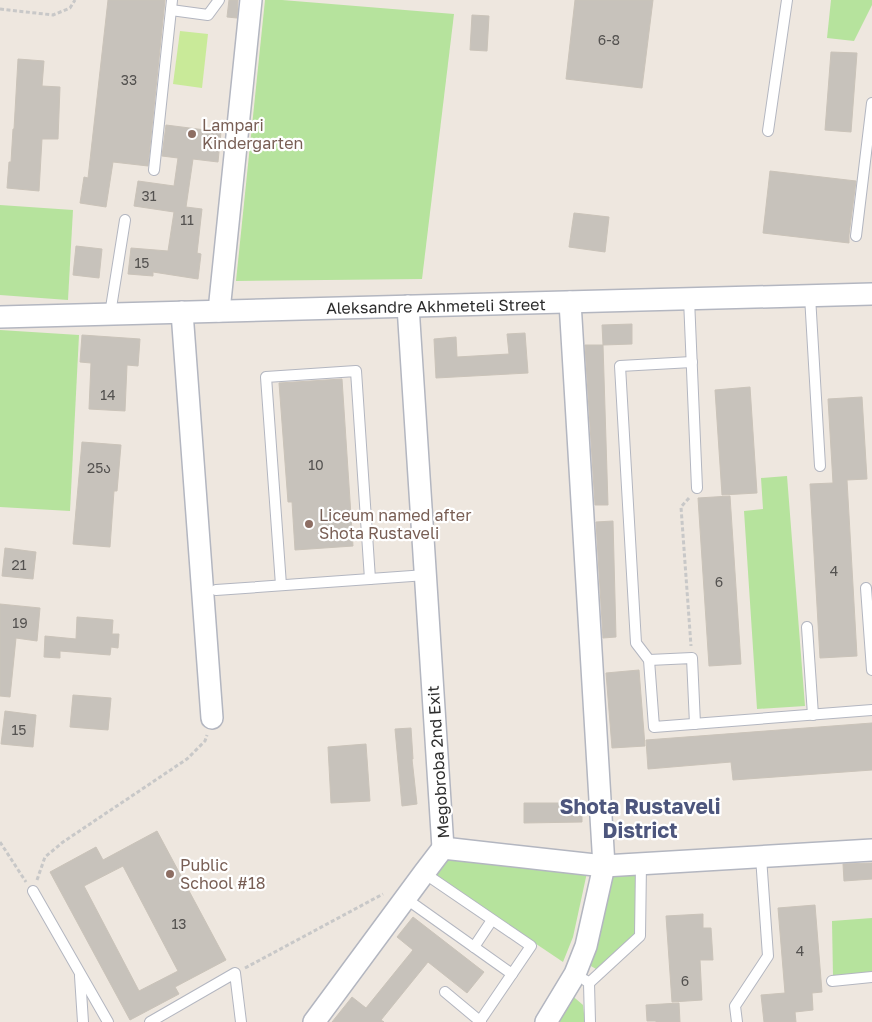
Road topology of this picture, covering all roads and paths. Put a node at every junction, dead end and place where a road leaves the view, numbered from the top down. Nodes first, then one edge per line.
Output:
1 (75, 0) edge
2 (219, 0) edge
3 (251, 0) edge
4 (787, 0) edge
5 (172, 5) edge
6 (0, 9) edge
7 (872, 103) edge
8 (768, 131) dead end
9 (154, 170) dead end
10 (125, 220) dead end
11 (856, 236) dead end
12 (872, 294) edge
13 (810, 296) junction
14 (689, 299) junction
15 (570, 302) junction
16 (408, 306) junction
17 (219, 311) junction
18 (182, 312) junction
19 (110, 314) junction
20 (0, 317) edge
21 (692, 362) junction
22 (820, 466) dead end
23 (697, 488) joint
24 (426, 575) junction
25 (370, 579) junction
26 (281, 585) junction
27 (866, 588) dead end
28 (216, 590) dead end
29 (807, 627) dead end
30 (692, 658) junction
31 (649, 660) junction
32 (872, 670) edge
33 (872, 710) edge
34 (814, 715) junction
35 (212, 718) joint
36 (695, 724) junction
37 (0, 842) edge
38 (443, 848) junction
39 (872, 850) edge
40 (761, 857) junction
41 (641, 864) junction
42 (604, 866) junction
43 (424, 873) junction
44 (33, 891) junction
45 (398, 894) junction
46 (492, 920) junction
47 (474, 947) junction
48 (80, 973) junction
49 (235, 973) junction
50 (512, 974) junction
51 (872, 977) edge
52 (582, 978) junction
53 (832, 981) dead end
54 (445, 992) dead end
55 (83, 1022) edge
56 (108, 1022) edge
57 (150, 1022) edge
58 (241, 1022) edge
59 (314, 1022) edge
60 (480, 1022) edge
61 (546, 1022) edge
62 (590, 1022) edge
63 (737, 1022) edge

1 - 6 path
2 - 5 lane
3 - 17 street
4 - 8 lane
5 - 9 lane
7 - 11 lane
10 - 19 lane
12 - 13 street, Aleksandre Akhmeteli Street
13 - 14 street, Aleksandre Akhmeteli Street
13 - 22 lane
14 - 15 street, Aleksandre Akhmeteli Street
14 - 21 lane
15 - 16 street, Aleksandre Akhmeteli Street
15 - 42 street
16 - 17 street, Aleksandre Akhmeteli Street
16 - 24 street, Megobroba 2nd Exit
17 - 18 street, Aleksandre Akhmeteli Street
18 - 19 street, Aleksandre Akhmeteli Street
18 - 35 street
19 - 20 street, Aleksandre Akhmeteli Street
21 - 23 lane
21 - 31 lane
23 - 30 path
24 - 25 lane
24 - 38 street, Megobroba 2nd Exit
25 - 26 lane
25 - 26 lane
26 - 28 lane
27 - 32 lane
29 - 34 lane
30 - 31 lane
30 - 36 lane
31 - 36 lane
33 - 34 lane
34 - 36 lane
35 - 44 path
37 - 44 path
38 - 42 street, Megobroba 2nd Exit
38 - 43 street
39 - 40 street, Megobroba 2nd Exit
40 - 41 street, Megobroba 2nd Exit
40 - 63 lane
41 - 42 street, Megobroba 2nd Exit
41 - 52 lane
42 - 52 street
43 - 45 street
43 - 46 lane
44 - 48 lane
45 - 47 lane
45 - 49 path
45 - 59 street
46 - 47 lane
46 - 50 lane
47 - 50 lane
48 - 55 lane
48 - 56 lane
49 - 57 lane
49 - 58 lane
50 - 60 lane
51 - 53 lane
52 - 61 street
52 - 62 lane
54 - 60 lane

